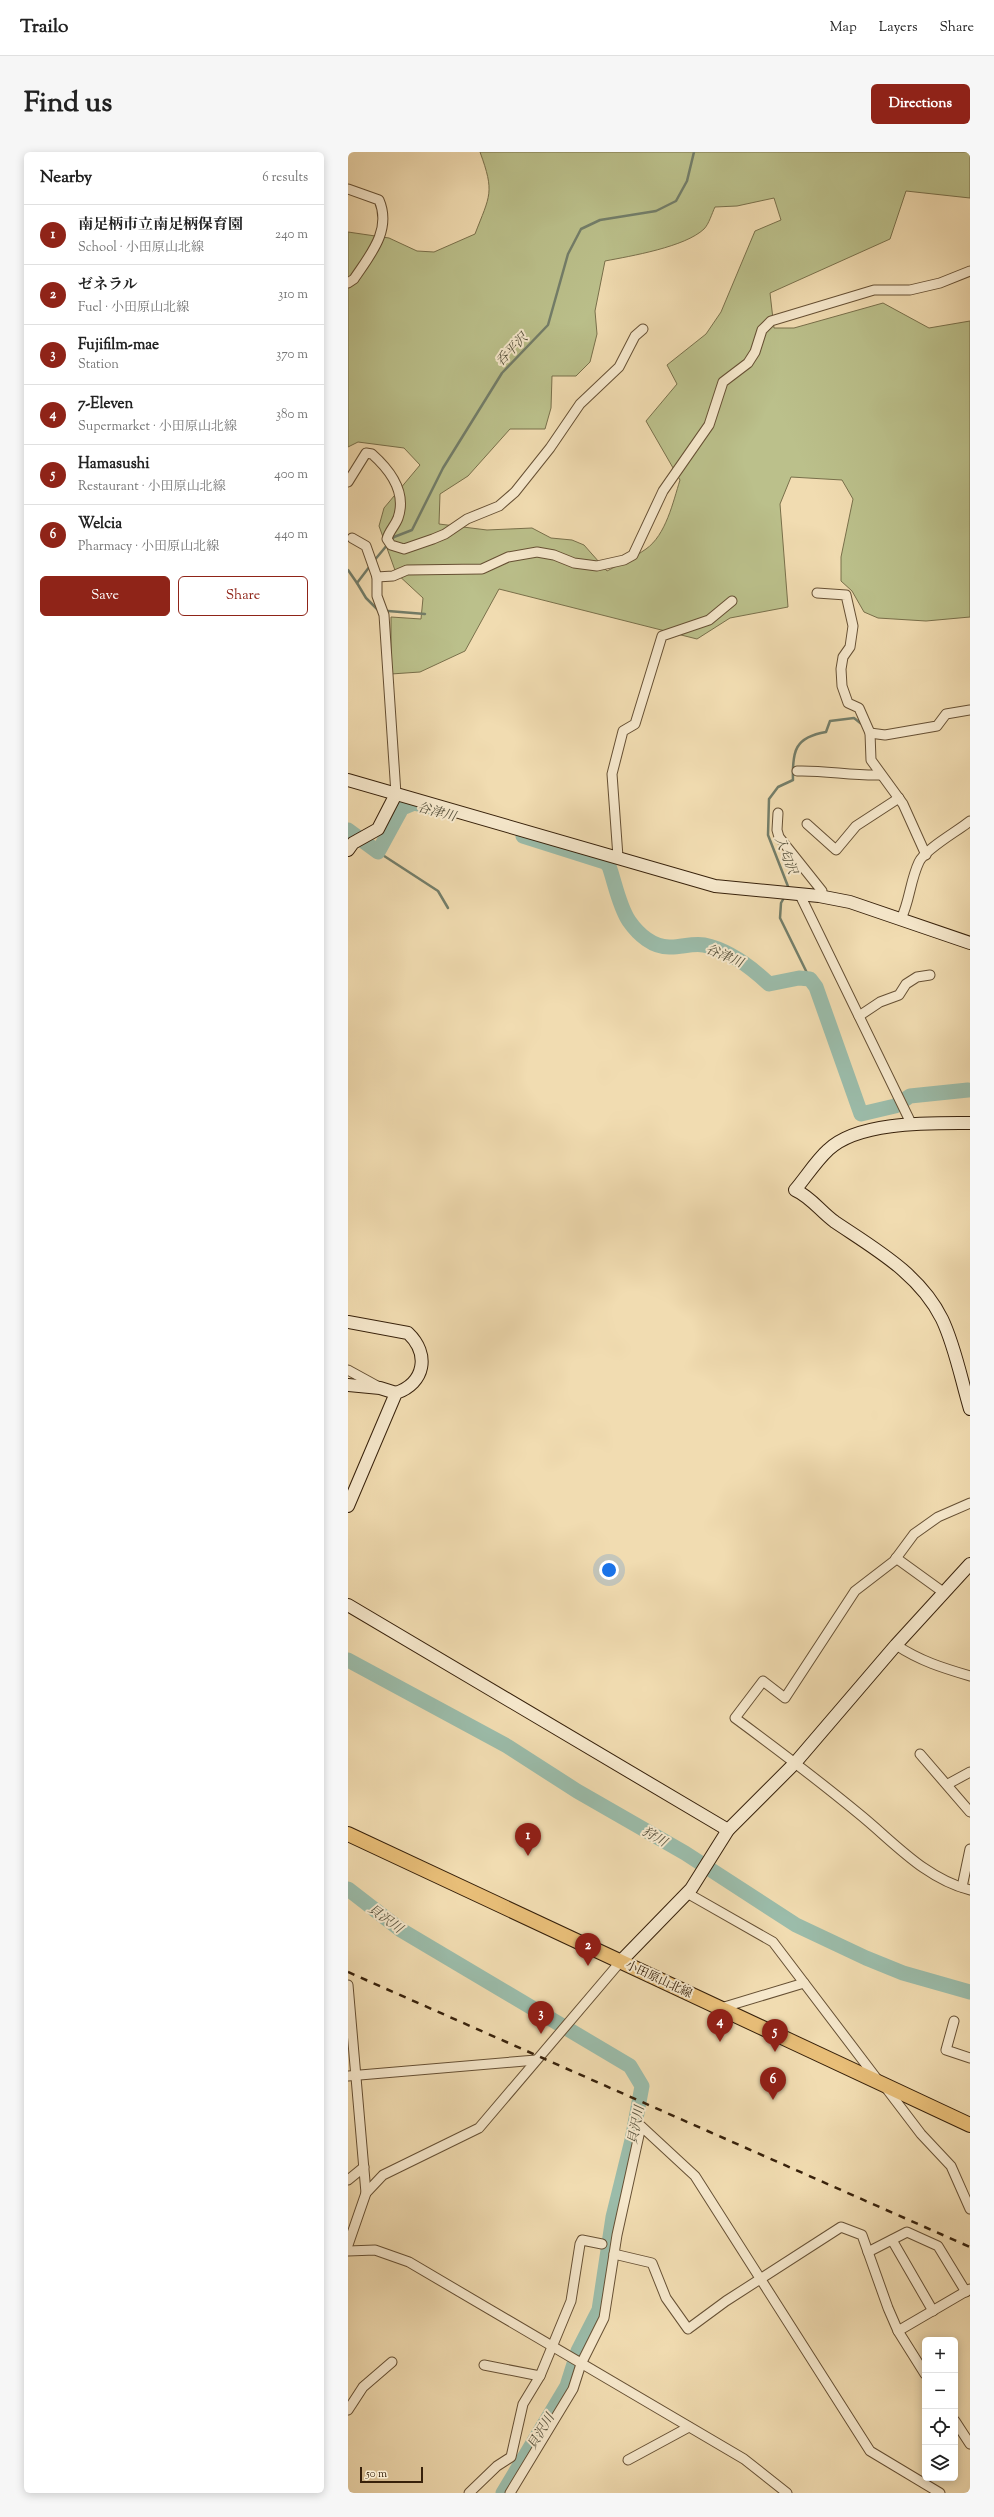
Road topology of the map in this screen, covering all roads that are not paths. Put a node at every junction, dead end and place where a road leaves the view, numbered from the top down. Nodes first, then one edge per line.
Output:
1 (348, 188) edge
2 (970, 271) edge
3 (348, 283) edge
4 (643, 329) dead end
5 (348, 482) edge
6 (352, 538) dead end
7 (377, 577) junction
8 (817, 593) dead end
9 (732, 602) dead end
10 (970, 710) edge
11 (870, 733) junction
12 (797, 771) dead end
13 (881, 775) junction
14 (348, 780) edge
15 (396, 794) junction
16 (899, 798) junction
17 (778, 813) dead end
18 (970, 821) edge
19 (807, 824) dead end
20 (348, 850) edge
21 (926, 855) junction
22 (618, 857) junction
23 (800, 895) junction
24 (822, 897) junction
25 (901, 919) junction
26 (970, 943) edge
27 (930, 975) dead end
28 (859, 1016) junction
29 (910, 1123) junction
30 (970, 1123) edge
31 (348, 1322) edge
32 (348, 1370) edge
33 (348, 1385) edge
34 (380, 1388) junction
35 (396, 1393) junction
36 (970, 1409) edge
37 (970, 1503) edge
38 (348, 1506) edge
39 (896, 1558) junction
40 (970, 1564) edge
41 (943, 1592) junction
42 (348, 1605) edge
43 (896, 1645) junction
44 (970, 1676) edge
45 (920, 1754) dead end
46 (795, 1763) junction
47 (970, 1772) edge
48 (948, 1784) junction
49 (970, 1812) edge
50 (726, 1833) junction
51 (348, 1834) edge
52 (970, 1849) edge
53 (966, 1888) edge
54 (689, 1891) junction
55 (621, 1961) junction
56 (804, 1983) junction
57 (348, 1985) edge
58 (721, 2008) junction
59 (954, 2021) dead end
60 (970, 2058) edge
61 (536, 2060) junction
62 (352, 2075) edge
63 (882, 2084) junction
64 (970, 2125) edge
65 (364, 2167) junction
66 (348, 2180) edge
67 (366, 2193) junction
68 (970, 2209) edge
69 (892, 2240) junction
70 (602, 2244) dead end
71 (348, 2245) edge
72 (348, 2251) edge
73 (868, 2252) junction
74 (614, 2254) junction
75 (760, 2280) junction
76 (968, 2290) edge
77 (933, 2311) junction
78 (898, 2331) junction
79 (552, 2348) junction
80 (392, 2362) dead end
81 (581, 2364) junction
82 (484, 2365) dead end
83 (924, 2373) edge
84 (540, 2376) junction
85 (348, 2410) edge
86 (958, 2426) edge
87 (689, 2427) junction
88 (970, 2444) edge
89 (512, 2457) junction
90 (628, 2460) dead end
91 (526, 2465) junction
92 (469, 2493) edge
93 (510, 2493) edge
94 (787, 2493) edge
95 (940, 2493) edge

1 - 3 street
2 - 7 street
4 - 5 street
6 - 7 street
7 - 15 street
8 - 11 street
9 - 22 street
10 - 11 street
11 - 13 street
12 - 13 street
13 - 16 street
14 - 15 street
15 - 20 street
15 - 22 street
16 - 19 street
16 - 21 street
17 - 24 street
18 - 21 street
21 - 25 street
22 - 23 street
23 - 24 street
23 - 28 street
24 - 25 street
25 - 26 street
27 - 28 street
28 - 29 street
29 - 30 street
29 - 36 street
31 - 35 street
32 - 34 street
33 - 34 street
34 - 35 street
35 - 38 street
37 - 39 street
39 - 41 street
39 - 46 street
40 - 41 street
41 - 43 street
42 - 50 street
43 - 44 street
43 - 46 street
45 - 48 street
46 - 50 street
46 - 53 street
47 - 48 street
48 - 49 street
50 - 54 street
51 - 55 main road, 小田原山北線
52 - 53 street
54 - 55 street
54 - 56 street
55 - 58 main road, 小田原山北線
55 - 61 street
56 - 58 street
56 - 63 street
57 - 62 street
58 - 63 main road, 小田原山北線
59 - 60 street
61 - 62 street
61 - 67 street
62 - 65 street
63 - 64 main road, 小田原山北線
63 - 68 street
65 - 66 street
65 - 67 street
67 - 71 street
69 - 73 street
69 - 76 street
69 - 77 street
70 - 79 street
72 - 79 street
73 - 75 street
73 - 78 street
74 - 75 street
74 - 75 street
74 - 81 street
75 - 95 street
76 - 77 street
77 - 78 street
78 - 83 street
79 - 81 street
79 - 84 street
80 - 85 street
81 - 87 street
81 - 91 street
82 - 84 street
84 - 89 street
86 - 88 street
87 - 90 street
87 - 94 street
89 - 91 street
89 - 92 street
91 - 93 street

